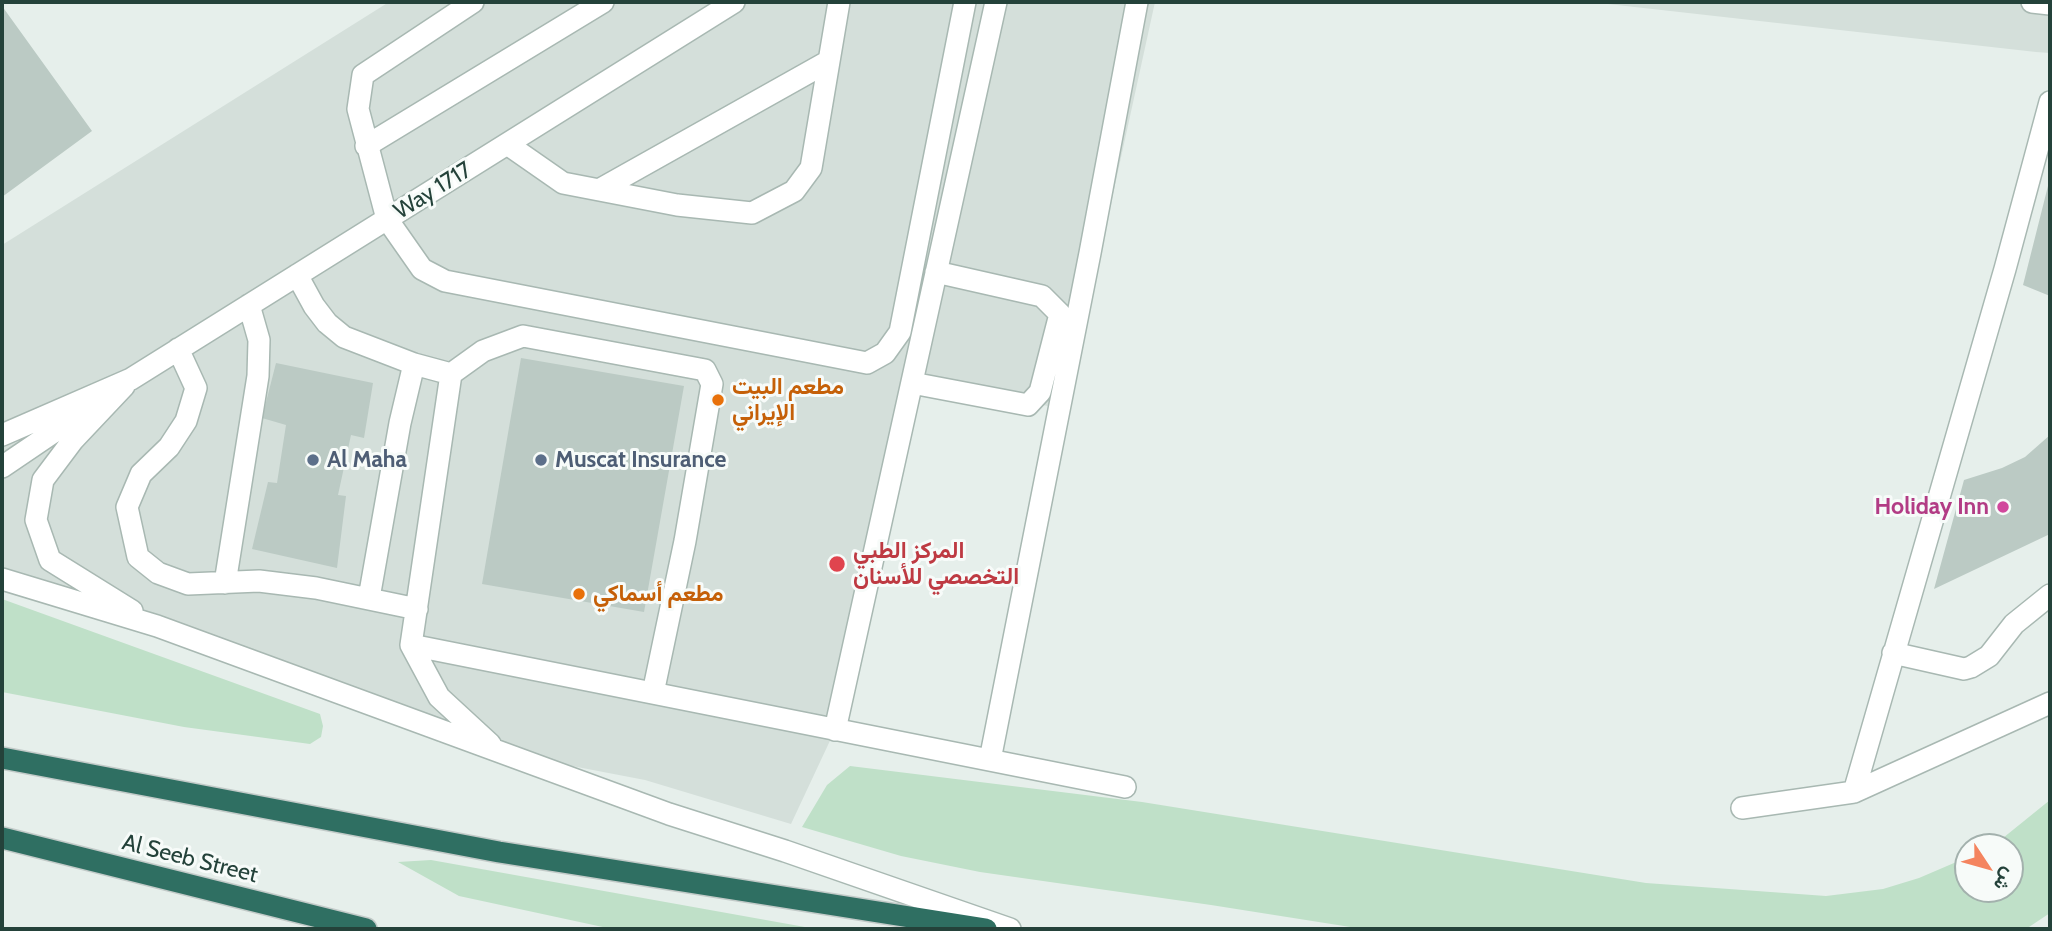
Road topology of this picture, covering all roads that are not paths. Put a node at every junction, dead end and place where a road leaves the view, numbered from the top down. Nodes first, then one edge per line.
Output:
1 (473, 2) edge
2 (603, 2) edge
3 (734, 2) edge
4 (839, 2) edge
5 (965, 2) edge
6 (996, 2) edge
7 (1137, 2) edge
8 (2032, 2) edge
9 (2050, 4) edge
10 (829, 61) junction
11 (2050, 102) edge
12 (507, 144) junction
13 (366, 146) junction
14 (599, 190) junction
15 (387, 219) junction
16 (936, 272) junction
17 (298, 275) junction
18 (249, 305) junction
19 (178, 349) junction
20 (414, 363) junction
21 (451, 374) junction
22 (131, 379) junction
23 (912, 383) junction
24 (2, 435) edge
25 (2, 467) edge
26 (2, 579) edge
27 (225, 583) junction
28 (2050, 595) edge
29 (369, 598) junction
30 (417, 609) junction
31 (157, 626) junction
32 (411, 645) junction
33 (1893, 653) junction
34 (653, 693) junction
35 (2050, 704) edge
36 (835, 730) junction
37 (499, 752) junction
38 (2, 758) edge
39 (990, 760) junction
40 (1125, 787) dead end
41 (1854, 793) junction
42 (1742, 808) dead end
43 (2, 838) edge
44 (366, 929) edge
45 (986, 929) edge
46 (1010, 929) edge

1 - 13 street
2 - 13 street
3 - 12 street, Way 1717
4 - 10 street
5 - 15 street
6 - 16 street
7 - 39 street
8 - 9 street
10 - 14 street
10 - 14 street
11 - 33 street
12 - 14 street
12 - 15 street, Way 1717
13 - 15 street
15 - 17 street, Way 1717
16 - 23 street
16 - 23 street
17 - 18 street, Way 1717
17 - 20 street
18 - 19 street, Way 1717
18 - 27 street
19 - 22 street, Way 1717
19 - 27 street
20 - 21 street
20 - 29 street
21 - 30 street
21 - 34 street
22 - 24 street, Way 1717
22 - 25 street
22 - 31 street, Way 1717
23 - 36 street
26 - 31 street
27 - 29 street
28 - 33 street
29 - 30 street
30 - 32 street
31 - 37 street
32 - 34 street
32 - 37 street
33 - 41 street
34 - 36 street
35 - 41 street
36 - 39 street
37 - 46 street
38 - 45 highway
39 - 40 street
41 - 42 street
43 - 44 highway, Al Seeb Street

